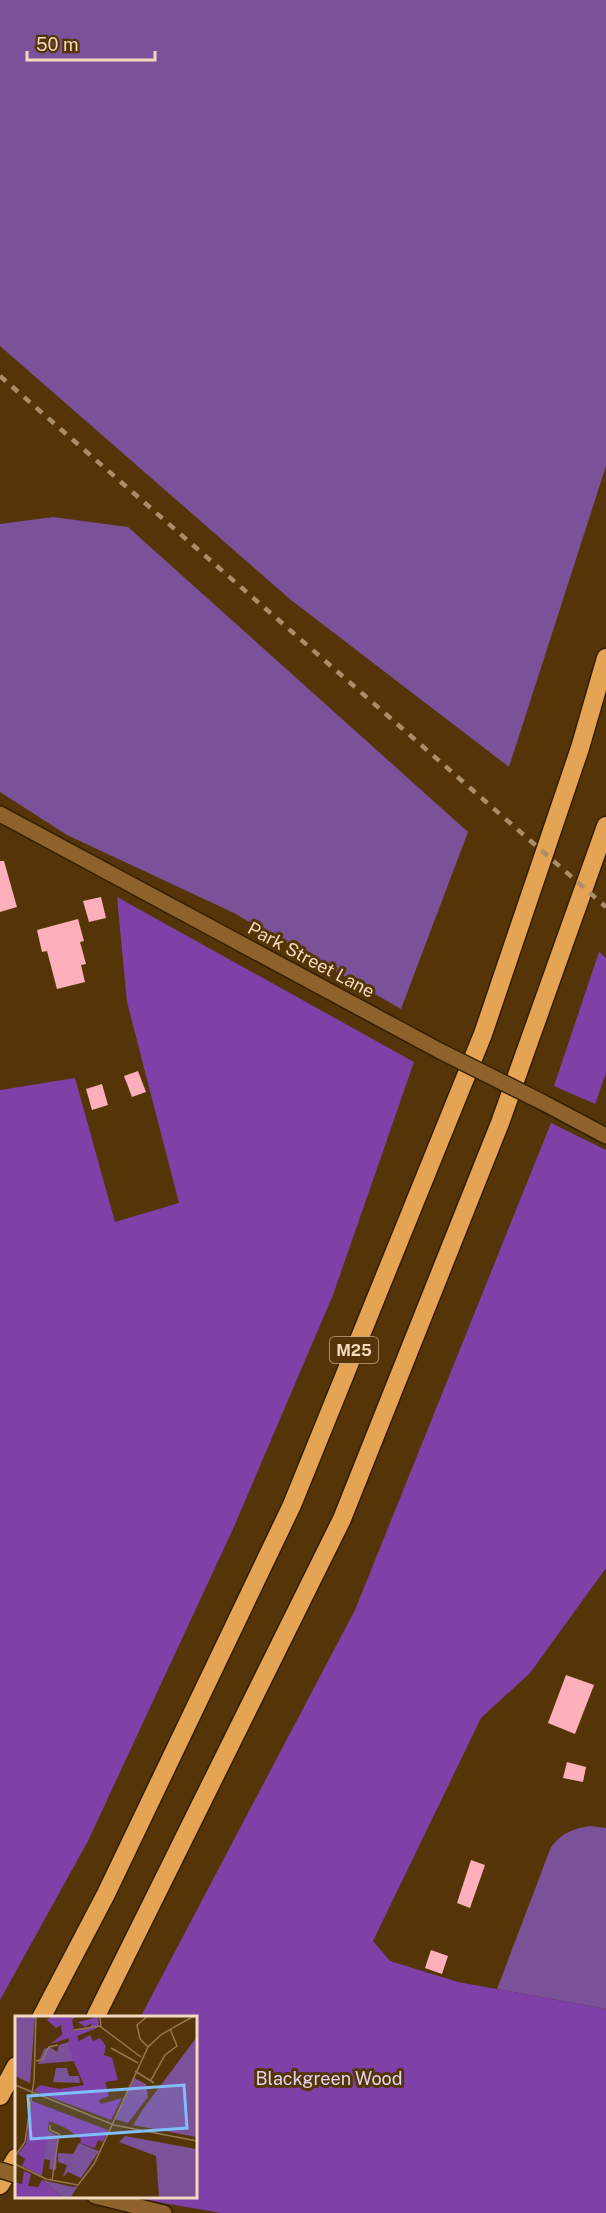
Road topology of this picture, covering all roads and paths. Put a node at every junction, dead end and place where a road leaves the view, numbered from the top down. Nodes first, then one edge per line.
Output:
1 (606, 658) edge
2 (0, 814) edge
3 (606, 826) edge
4 (606, 1136) edge
5 (42, 2016) edge
6 (96, 2016) edge
7 (15, 2068) edge
8 (0, 2096) edge
9 (15, 2160) edge
10 (0, 2170) edge
11 (15, 2175) edge
12 (0, 2185) edge
13 (103, 2198) edge
14 (164, 2213) edge

1 - 5 highway, M25
2 - 4 street, Park Street Lane, bridge
3 - 6 highway, M25
7 - 8 highway
9 - 12 highway
10 - 11 street, bridge
13 - 14 street

